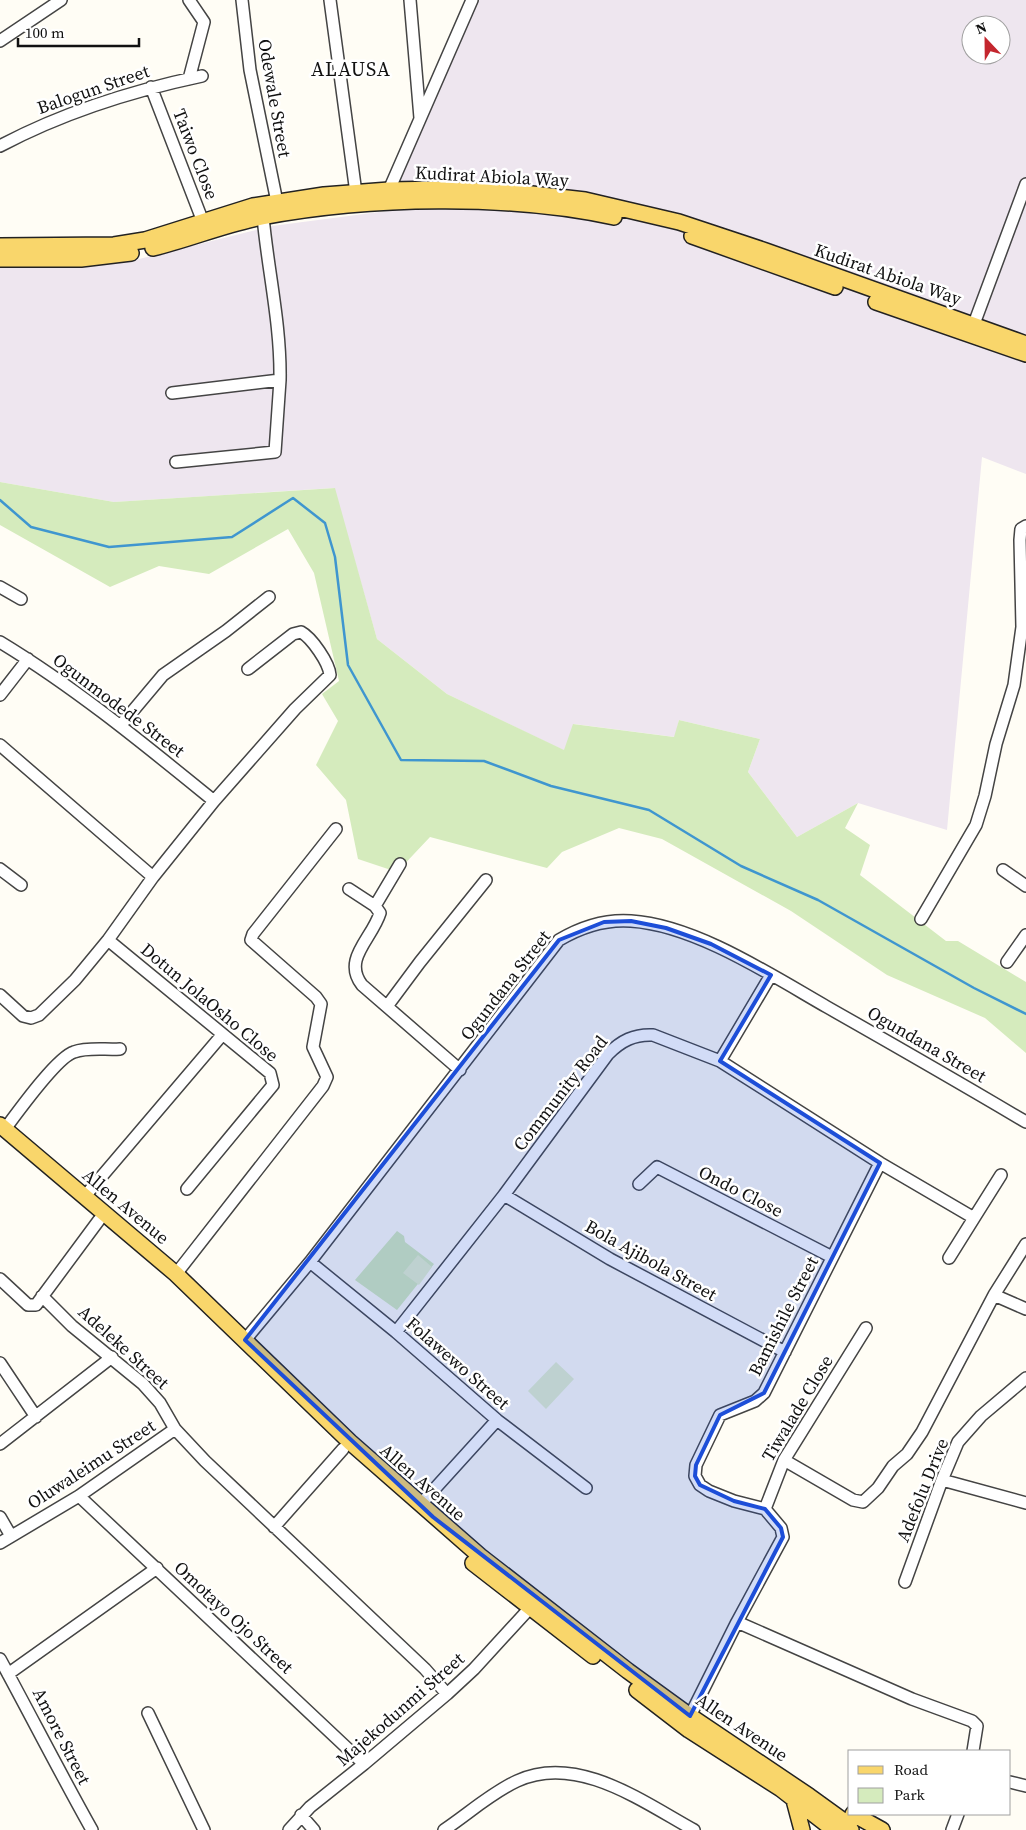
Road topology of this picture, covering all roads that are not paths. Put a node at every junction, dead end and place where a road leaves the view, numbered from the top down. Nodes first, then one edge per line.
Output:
1 (60, 0) edge
2 (189, 0) edge
3 (242, 0) edge
4 (330, 0) edge
5 (410, 0) edge
6 (472, 0) edge
7 (0, 41) edge
8 (202, 76) dead end
9 (189, 78) junction
10 (151, 87) junction
11 (420, 120) junction
12 (0, 146) edge
13 (1026, 184) edge
14 (389, 190) junction
15 (356, 193) junction
16 (277, 202) junction
17 (262, 217) junction
18 (205, 228) junction
19 (0, 246) edge
20 (0, 259) edge
21 (973, 329) junction
22 (1026, 344) edge
23 (1026, 354) edge
24 (280, 380) junction
25 (172, 393) dead end
26 (176, 462) dead end
27 (1026, 526) edge
28 (0, 587) edge
29 (268, 597) dead end
30 (21, 599) dead end
31 (0, 642) edge
32 (28, 659) junction
33 (248, 669) dead end
34 (0, 695) edge
35 (121, 725) junction
36 (0, 745) edge
37 (214, 801) junction
38 (336, 829) dead end
39 (400, 864) dead end
40 (0, 869) edge
41 (1003, 870) dead end
42 (153, 877) junction
43 (486, 880) dead end
44 (21, 885) dead end
45 (1026, 886) edge
46 (349, 889) dead end
47 (375, 906) junction
48 (921, 919) dead end
49 (1026, 935) edge
50 (108, 940) junction
51 (1007, 962) dead end
52 (770, 975) junction
53 (0, 995) edge
54 (388, 1005) junction
55 (222, 1036) junction
56 (120, 1049) dead end
57 (720, 1061) junction
58 (460, 1070) junction
59 (1026, 1122) edge
60 (2, 1130) edge
61 (880, 1162) junction
62 (1001, 1175) dead end
63 (639, 1184) dead end
64 (187, 1189) dead end
65 (504, 1195) junction
66 (86, 1196) junction
67 (974, 1218) junction
68 (100, 1220) junction
69 (1026, 1244) edge
70 (832, 1257) junction
71 (948, 1258) dead end
72 (310, 1262) junction
73 (176, 1274) junction
74 (0, 1279) edge
75 (994, 1295) junction
76 (42, 1296) junction
77 (1026, 1309) edge
78 (866, 1328) dead end
79 (396, 1332) junction
80 (245, 1340) junction
81 (784, 1352) junction
82 (112, 1357) junction
83 (0, 1363) edge
84 (1026, 1378) edge
85 (36, 1416) junction
86 (497, 1420) junction
87 (175, 1429) junction
88 (0, 1444) edge
89 (344, 1449) junction
90 (784, 1460) junction
91 (942, 1480) junction
92 (586, 1488) dead end
93 (79, 1496) junction
94 (1026, 1503) edge
95 (420, 1504) junction
96 (765, 1509) junction
97 (0, 1517) edge
98 (274, 1527) junction
99 (11, 1536) junction
100 (0, 1543) edge
101 (158, 1568) junction
102 (905, 1582) dead end
103 (529, 1609) junction
104 (737, 1622) junction
105 (0, 1659) edge
106 (8, 1674) junction
107 (447, 1694) junction
108 (148, 1713) dead end
109 (690, 1716) junction
110 (973, 1750) edge
111 (364, 1764) junction
112 (784, 1778) junction
113 (1011, 1782) edge
114 (1026, 1786) edge
115 (794, 1800) junction
116 (848, 1811) edge
117 (302, 1815) junction
118 (855, 1815) edge
119 (958, 1815) edge
120 (92, 1830) edge
121 (204, 1830) edge
122 (289, 1830) edge
123 (314, 1830) edge
124 (444, 1830) edge
125 (694, 1830) edge
126 (802, 1830) edge
127 (834, 1830) edge
128 (852, 1830) edge
129 (882, 1830) edge
130 (952, 1830) edge

1 - 7 street
2 - 9 street
3 - 16 street, Odewale Street
4 - 15 street
5 - 11 street
6 - 11 street
8 - 9 street, Balogun Street
9 - 10 street, Balogun Street
10 - 12 street, Balogun Street
10 - 18 street, Taiwo Close
11 - 14 street
13 - 21 street
14 - 15 main road, Kudirat Abiola Way
14 - 21 main road, Kudirat Abiola Way
15 - 16 main road, Kudirat Abiola Way
16 - 18 main road, Kudirat Abiola Way
17 - 18 main road, Kudirat Abiola Way
17 - 21 main road, Kudirat Abiola Way
17 - 24 street
18 - 19 main road, Kudirat Abiola Way
18 - 20 main road, Kudirat Abiola Way
21 - 22 main road, Kudirat Abiola Way
21 - 23 main road, Kudirat Abiola Way
24 - 25 street
24 - 26 street
27 - 48 street
28 - 30 street
29 - 35 street
31 - 32 street, Ogunmodede Street
32 - 34 street
32 - 35 street, Ogunmodede Street
33 - 37 street
35 - 37 street, Ogunmodede Street
36 - 42 street
37 - 42 street
38 - 73 street
39 - 47 street
40 - 44 street
41 - 45 street
42 - 50 street
43 - 54 street
46 - 47 street
47 - 54 street
49 - 51 street
50 - 53 street
50 - 55 street, Dotun JolaOsho Close
52 - 57 street
52 - 58 street, Ogundana Street
52 - 59 street, Ogundana Street
54 - 58 street
55 - 64 street, Dotun JolaOsho Close
55 - 66 street
56 - 60 street
57 - 61 street, Community Road
57 - 65 street, Community Road
58 - 72 street, Ogundana Street
60 - 66 main road, Allen Avenue
60 - 68 main road, Allen Avenue
61 - 67 street, Community Road
61 - 70 street, Bamishile Street
62 - 67 street
63 - 70 street, Ondo Close
65 - 79 street, Community Road
65 - 81 street, Bola Ajibola Street
66 - 73 main road, Allen Avenue
67 - 71 street
68 - 76 street
68 - 89 main road, Allen Avenue
69 - 75 street
70 - 81 street, Bamishile Street
72 - 79 street, Folawewo Street
72 - 80 street, Ogundana Street
73 - 80 main road, Allen Avenue
74 - 76 street
75 - 77 street
75 - 90 street
76 - 82 street, Adeleke Street
78 - 90 street, Tiwalade Close
79 - 86 street, Folawewo Street
80 - 95 main road, Allen Avenue
81 - 96 street, Bamishile Street
82 - 85 street
82 - 87 street, Adeleke Street
83 - 85 street
84 - 91 street, Adefolu Drive
85 - 88 street
86 - 92 street, Folawewo Street
86 - 95 street
87 - 93 street, Oluwaleimu Street
87 - 98 street, Adeleke Street
89 - 98 street
89 - 103 main road, Allen Avenue
90 - 96 street, Tiwalade Close
91 - 94 street
91 - 102 street, Adefolu Drive
93 - 99 street, Oluwaleimu Street
93 - 101 street, Omotayo Ojo Street
95 - 109 main road, Allen Avenue
96 - 104 street
97 - 99 street
98 - 107 street, Adeleke Street
99 - 100 street, Oluwaleimu Street
101 - 106 street
101 - 111 street, Omotayo Ojo Street
103 - 107 street, Majekodunmi Street
103 - 115 main road, Allen Avenue
104 - 109 street
104 - 110 street
105 - 106 street, Amore Street
106 - 120 street, Amore Street
107 - 111 street, Majekodunmi Street
108 - 121 street
109 - 112 main road, Allen Avenue
111 - 117 street, Majekodunmi Street
112 - 116 main road
112 - 128 main road, Allen Avenue
113 - 114 street
115 - 126 main road
115 - 127 main road, Allen Avenue
117 - 122 street, Majekodunmi Street
117 - 123 street
118 - 129 main road
119 - 130 street
124 - 125 street

